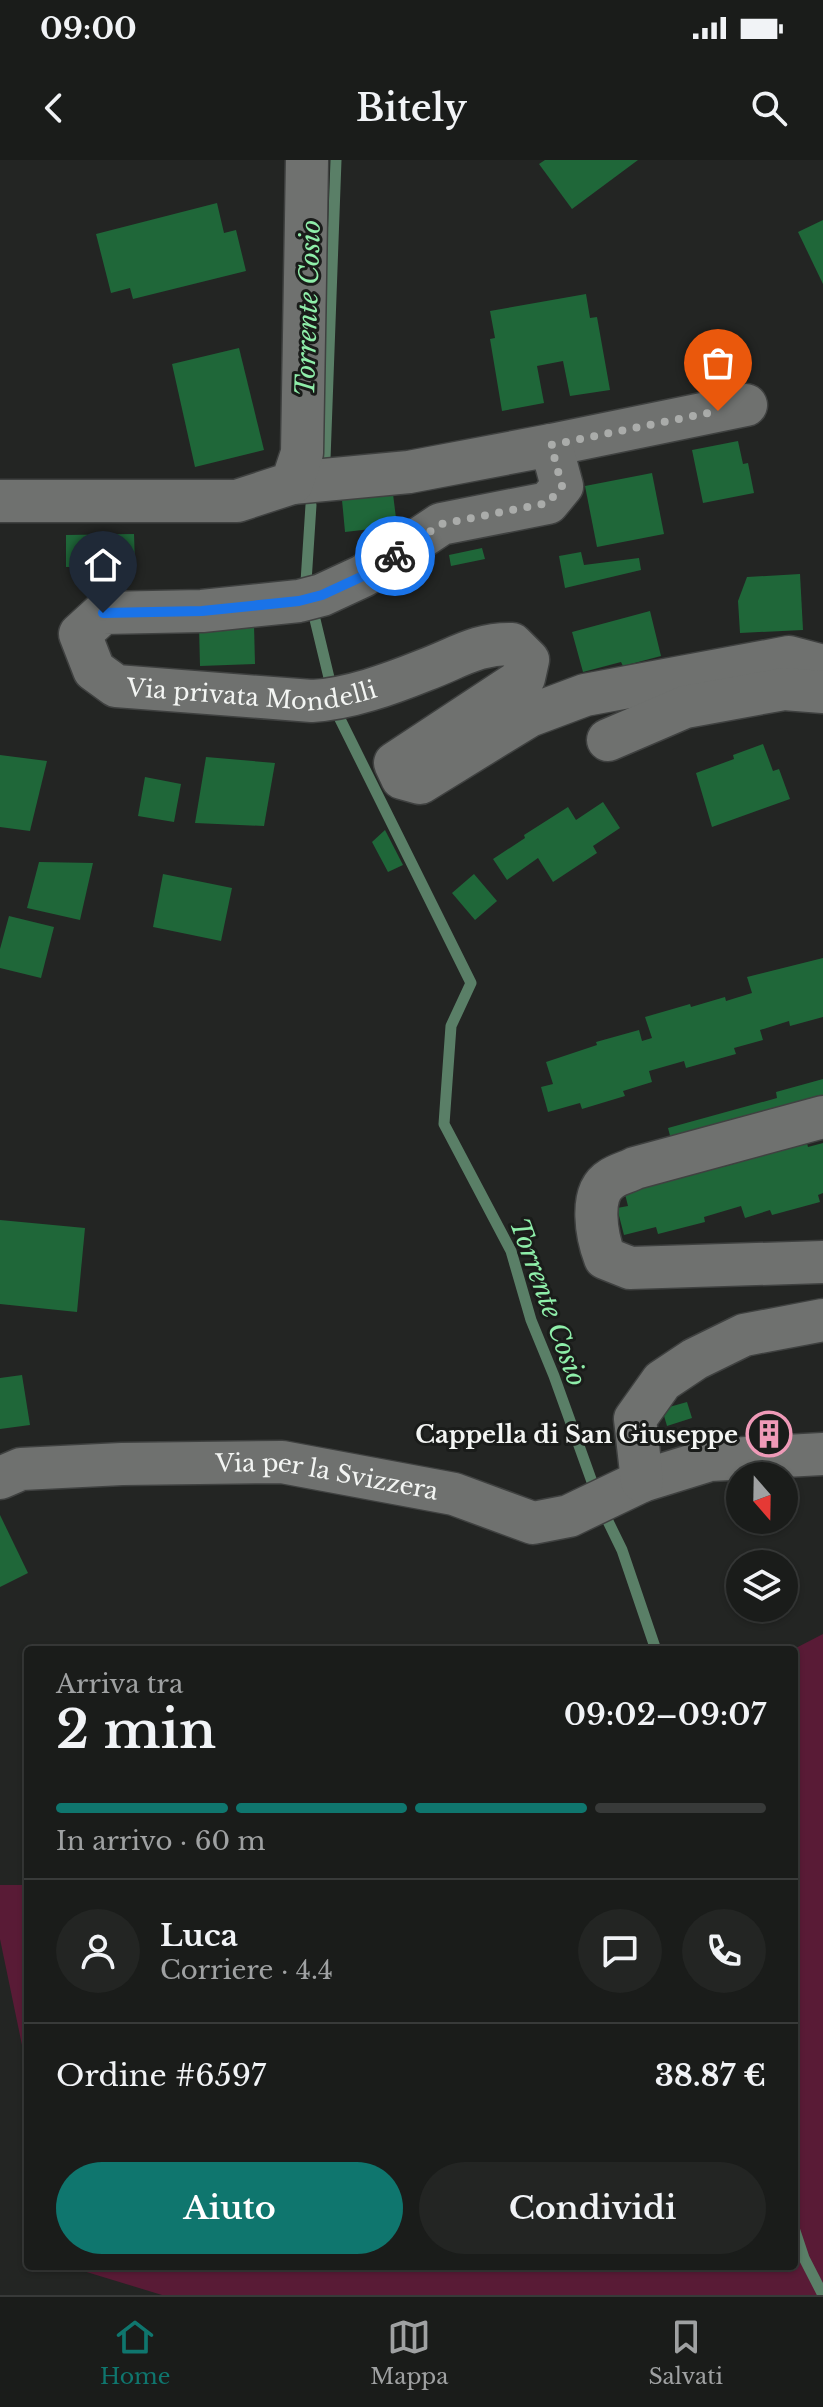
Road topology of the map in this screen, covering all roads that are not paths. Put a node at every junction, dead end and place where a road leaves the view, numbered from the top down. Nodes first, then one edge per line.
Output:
1 (307, 160) edge
2 (746, 405) dead end
3 (551, 445) junction
4 (292, 483) junction
5 (0, 501) edge
6 (823, 666) edge
7 (823, 692) edge
8 (608, 740) dead end
9 (823, 1117) edge
10 (823, 1262) edge
11 (823, 1320) edge
12 (823, 1454) edge
13 (0, 1478) edge
14 (642, 1481) junction

1 - 4 street
2 - 3 street
3 - 4 street
3 - 6 street, Via privata Mondelli
4 - 5 street
7 - 8 street
9 - 10 street
11 - 14 street
12 - 14 street, Via per la Svizzera
13 - 14 street, Via per la Svizzera

